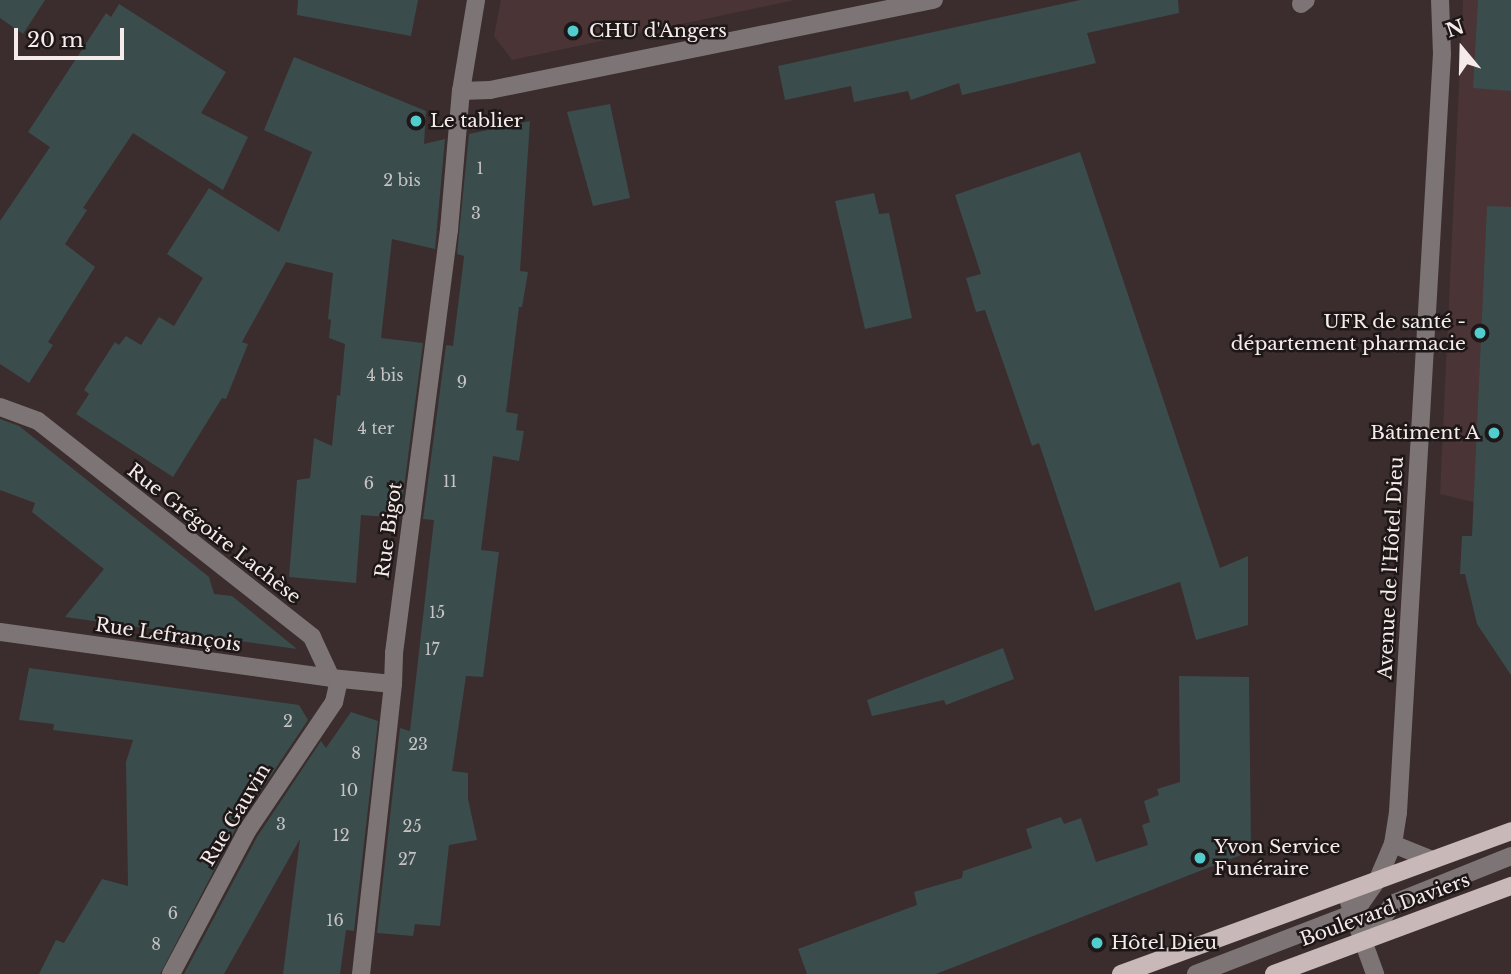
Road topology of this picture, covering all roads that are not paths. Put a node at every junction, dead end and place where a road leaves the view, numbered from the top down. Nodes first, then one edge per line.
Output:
1 (476, 0) edge
2 (934, 0) edge
3 (1440, 0) edge
4 (461, 91) junction
5 (0, 407) edge
6 (0, 632) edge
7 (335, 679) junction
8 (393, 684) junction
9 (1511, 831) edge
10 (1393, 844) junction
11 (1511, 856) edge
12 (1432, 860) junction
13 (1378, 879) junction
14 (1511, 886) edge
15 (1345, 891) junction
16 (1349, 915) junction
17 (1364, 940) junction
18 (171, 974) edge
19 (361, 974) edge
20 (1121, 974) edge
21 (1196, 974) edge
22 (1275, 974) edge
23 (1375, 974) edge

1 - 4 street, Rue Bigot
2 - 4 street
3 - 10 street, Avenue de l'Hôtel Dieu
4 - 8 street, Rue Bigot
5 - 7 street, Rue Grégoire Lachèse
6 - 7 street, Rue Lefrançois
7 - 8 street
7 - 18 street, Rue Gauvin
8 - 19 street, Rue Bigot
9 - 12 main road, Boulevard Daviers
10 - 12 street, Boulevard Daviers
10 - 13 street, Avenue de l'Hôtel Dieu
11 - 17 street, Boulevard Daviers
12 - 13 main road, Boulevard Daviers
13 - 15 main road, Boulevard Daviers
13 - 16 street, Avenue de l'Hôtel Dieu
14 - 17 main road, Boulevard Daviers
15 - 16 street
15 - 20 main road, Boulevard Daviers
16 - 17 street
16 - 21 street, Boulevard Daviers
17 - 22 main road, Boulevard Daviers
17 - 23 street

